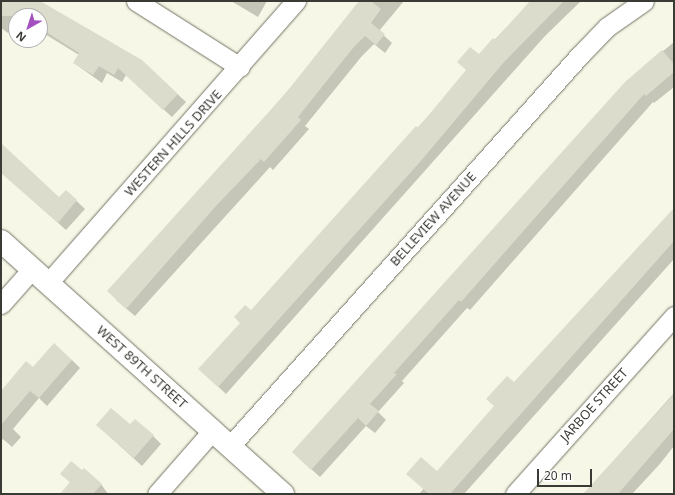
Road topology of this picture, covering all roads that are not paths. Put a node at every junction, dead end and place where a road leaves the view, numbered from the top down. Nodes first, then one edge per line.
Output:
1 (136, 1) edge
2 (296, 1) edge
3 (644, 1) edge
4 (240, 67) junction
5 (1, 241) edge
6 (32, 268) junction
7 (48, 283) junction
8 (1, 304) edge
9 (674, 316) edge
10 (213, 430) junction
11 (230, 446) junction
12 (157, 494) edge
13 (283, 494) edge
14 (515, 494) edge

1 - 4 street
2 - 4 street, WESTERN HILLS DRIVE
3 - 11 street, BELLEVIEW AVENUE
4 - 7 street, WESTERN HILLS DRIVE
5 - 6 street, WEST 89TH STREET
6 - 7 street, WEST 89TH STREET
6 - 8 street
7 - 10 street, WEST 89TH STREET
9 - 14 street, JARBOE STREET
10 - 11 street, WEST 89TH STREET
10 - 12 street
11 - 13 street, WEST 89TH STREET

